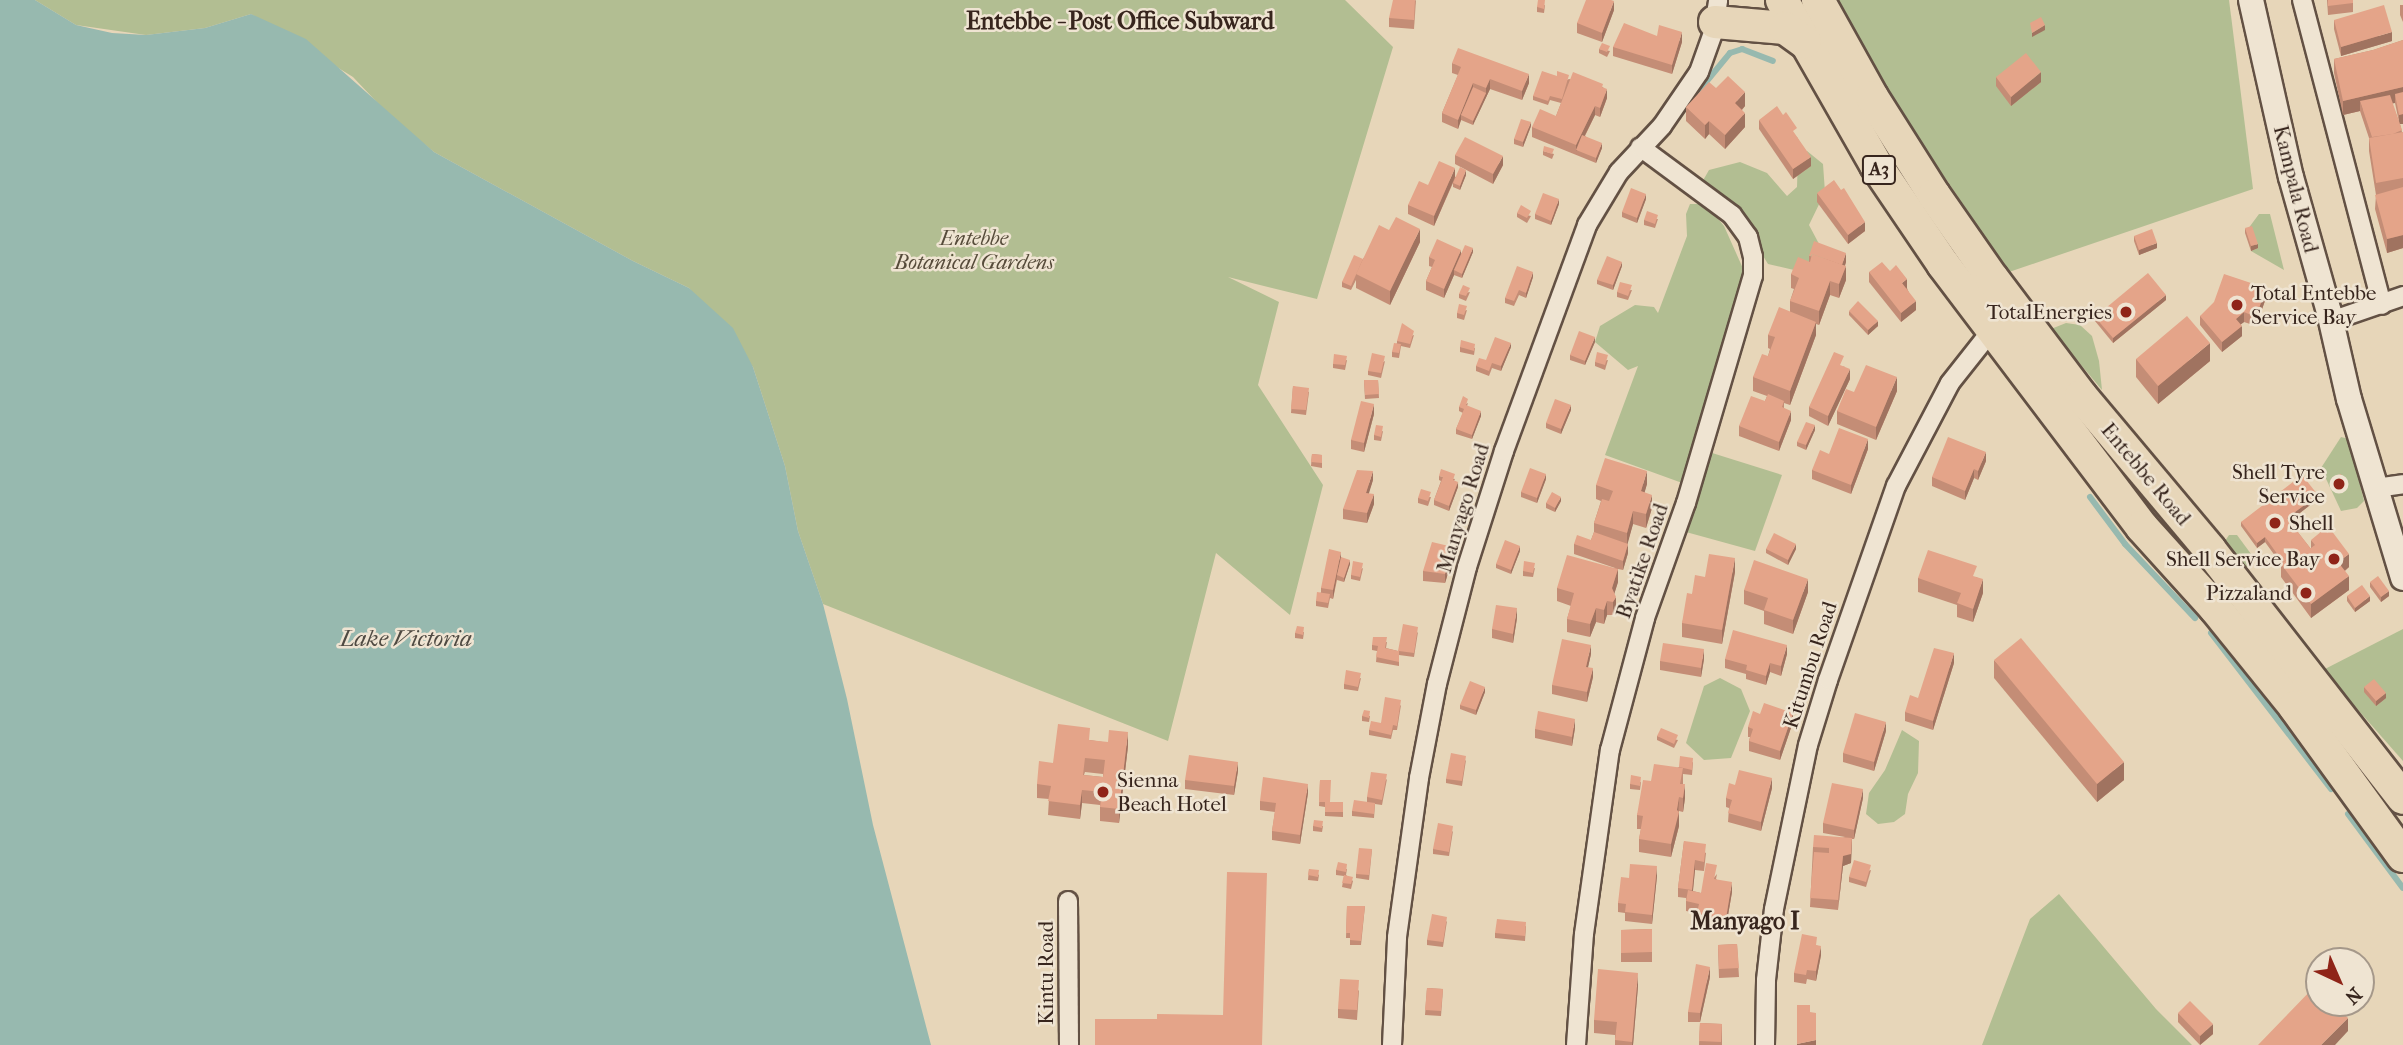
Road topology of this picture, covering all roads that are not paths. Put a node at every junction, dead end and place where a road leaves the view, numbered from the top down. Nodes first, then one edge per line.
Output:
1 (1782, 0) edge
2 (1818, 0) edge
3 (2251, 0) edge
4 (2302, 0) edge
5 (1715, 18) edge
6 (1804, 42) junction
7 (1640, 147) junction
8 (2403, 296) edge
9 (2382, 305) junction
10 (2331, 321) junction
11 (1992, 330) junction
12 (2403, 484) edge
13 (2376, 488) junction
14 (2403, 578) edge
15 (2403, 798) edge
16 (2403, 856) edge
17 (1068, 901) dead end
18 (1069, 1045) edge
19 (1392, 1045) edge
20 (1576, 1045) edge
21 (1765, 1045) edge

1 - 6 highway, A3
2 - 15 highway, Entebbe Road / A3
3 - 10 main road, Kampala Road
4 - 9 street
5 - 6 highway
5 - 7 street, Manyago Road
6 - 11 highway, A3
7 - 19 street, Manyago Road
7 - 20 street, Byatike Road
8 - 9 street
9 - 10 street
10 - 13 main road, Kampala Road
11 - 16 highway
11 - 21 street, Kitumbu Road
12 - 13 street
13 - 14 main road, Kampala Road
17 - 18 street, Kintu Road

